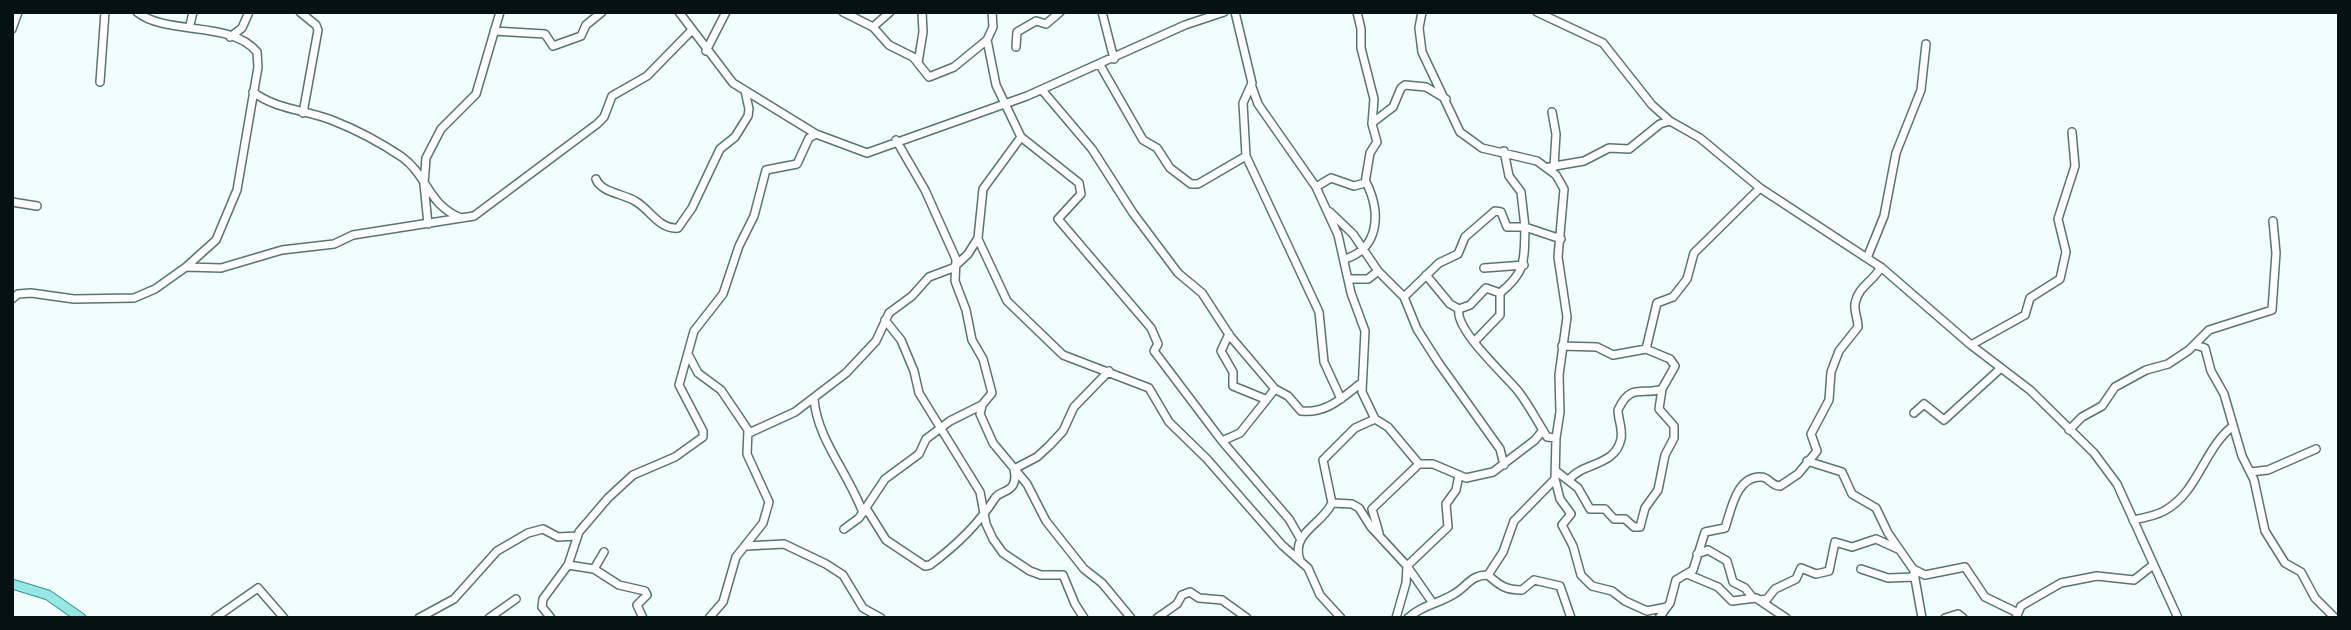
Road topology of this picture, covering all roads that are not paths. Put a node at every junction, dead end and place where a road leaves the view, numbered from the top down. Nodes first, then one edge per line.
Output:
1 (18, 12) edge
2 (105, 12) edge
3 (137, 12) edge
4 (192, 12) edge
5 (249, 12) edge
6 (300, 12) edge
7 (500, 12) edge
8 (602, 12) edge
9 (726, 12) edge
10 (843, 12) edge
11 (890, 12) edge
12 (922, 12) edge
13 (992, 12) edge
14 (1060, 12) edge
15 (1102, 12) edge
16 (1224, 12) edge
17 (1235, 12) edge
18 (1357, 12) edge
19 (1422, 12) edge
20 (1537, 12) edge
21 (681, 14) edge
22 (148, 16) edge
23 (190, 25) junction
24 (873, 27) junction
25 (12, 29) edge
26 (692, 30) junction
27 (494, 31) junction
28 (230, 37) junction
29 (987, 40) junction
30 (1926, 44) dead end
31 (1016, 47) dead end
32 (706, 51) junction
33 (1114, 58) junction
34 (918, 62) junction
35 (1100, 65) junction
36 (100, 82) dead end
37 (1252, 88) junction
38 (1042, 90) junction
39 (253, 92) junction
40 (745, 92) junction
41 (1448, 100) junction
42 (1005, 104) junction
43 (1552, 111) dead end
44 (303, 113) junction
45 (1670, 121) junction
46 (1372, 122) junction
47 (2072, 132) dead end
48 (816, 134) junction
49 (1021, 137) junction
50 (896, 140) junction
51 (1503, 151) junction
52 (1246, 156) junction
53 (1551, 167) junction
54 (596, 179) dead end
55 (1366, 182) junction
56 (424, 184) junction
57 (1316, 187) junction
58 (1760, 188) junction
59 (12, 202) edge
60 (37, 206) dead end
61 (1325, 206) junction
62 (462, 219) junction
63 (2273, 221) dead end
64 (428, 224) junction
65 (1525, 227) junction
66 (978, 239) junction
67 (1561, 239) junction
68 (1363, 252) junction
69 (1867, 258) junction
70 (1345, 259) junction
71 (957, 265) junction
72 (1524, 265) junction
73 (186, 267) junction
74 (1881, 267) junction
75 (1484, 268) dead end
76 (1378, 271) junction
77 (1426, 275) junction
78 (1349, 279) junction
79 (1500, 293) junction
80 (1404, 297) junction
81 (12, 299) edge
82 (1459, 309) junction
83 (884, 320) junction
84 (1229, 334) junction
85 (1475, 341) junction
86 (1971, 345) junction
87 (2195, 345) junction
88 (1562, 346) junction
89 (1646, 349) junction
90 (689, 356) junction
91 (2001, 368) junction
92 (1109, 371) junction
93 (1360, 384) junction
94 (1275, 389) junction
95 (1662, 389) junction
96 (814, 399) junction
97 (1265, 399) junction
98 (1341, 399) junction
99 (982, 405) junction
100 (1914, 412) dead end
101 (1376, 419) junction
102 (2233, 426) junction
103 (943, 427) junction
104 (1543, 430) junction
105 (2070, 430) junction
106 (749, 433) junction
107 (1556, 438) junction
108 (1222, 441) junction
109 (2316, 449) dead end
110 (1807, 461) junction
111 (1419, 464) junction
112 (1504, 465) junction
113 (1014, 469) junction
114 (2250, 472) junction
115 (1459, 475) junction
116 (1556, 475) junction
117 (1570, 480) junction
118 (1332, 503) junction
119 (865, 510) junction
120 (985, 513) junction
121 (2133, 520) junction
122 (844, 529) dead end
123 (577, 536) junction
124 (1300, 538) junction
125 (1382, 540) junction
126 (746, 546) junction
127 (1899, 549) junction
128 (604, 552) dead end
129 (1697, 554) junction
130 (1300, 560) junction
131 (568, 565) junction
132 (2153, 565) junction
133 (1407, 566) junction
134 (594, 569) junction
135 (1861, 569) dead end
136 (1914, 573) junction
137 (1687, 574) junction
138 (1488, 575) junction
139 (12, 583) edge
140 (516, 599) dead end
141 (1757, 599) junction
142 (1432, 601) junction
143 (1668, 607) junction
144 (1647, 611) junction
145 (2016, 615) edge
146 (81, 618) edge
147 (215, 618) edge
148 (284, 618) edge
149 (419, 618) edge
150 (489, 618) edge
151 (551, 618) edge
152 (643, 618) edge
153 (709, 618) edge
154 (881, 618) edge
155 (1084, 618) edge
156 (1131, 618) edge
157 (1157, 618) edge
158 (1247, 618) edge
159 (1340, 618) edge
160 (1396, 618) edge
161 (1408, 618) edge
162 (1571, 618) edge
163 (1659, 618) edge
164 (1786, 618) edge
165 (1922, 618) edge
166 (1945, 618) edge
167 (1963, 618) edge
168 (2178, 618) edge
169 (2335, 618) edge

1 - 25 street
2 - 36 street
3 - 22 street
4 - 23 street
5 - 28 street
6 - 44 street
7 - 27 street
8 - 27 street
9 - 32 street
10 - 24 street
11 - 24 street
12 - 34 street
13 - 29 street
14 - 31 street
15 - 33 street
16 - 33 street
17 - 37 street
18 - 46 street
19 - 41 street
20 - 45 street
21 - 26 street
22 - 23 street
23 - 28 street
24 - 34 street
26 - 32 street
26 - 62 street
27 - 56 street
28 - 39 street
29 - 34 street
29 - 42 street
30 - 69 street
32 - 40 street
33 - 35 street
35 - 38 street
35 - 52 street
37 - 52 street
37 - 57 street
38 - 42 street
38 - 84 street
39 - 44 street
39 - 73 street
40 - 48 street
40 - 54 street
41 - 46 street
41 - 51 street
42 - 49 street
42 - 50 street
43 - 53 street
44 - 56 street
45 - 53 street
45 - 58 street
46 - 55 street
47 - 86 street
48 - 50 street
48 - 90 street
49 - 66 street
49 - 108 street
50 - 71 street
51 - 53 street
51 - 65 street
52 - 98 street
53 - 67 street
55 - 57 street
55 - 68 street
56 - 62 street
56 - 64 street
57 - 61 street
58 - 69 street
58 - 89 street
59 - 60 street
61 - 68 street
61 - 70 street
62 - 64 street
63 - 87 street
64 - 73 street
65 - 67 street
65 - 72 street
65 - 77 street
66 - 71 street
66 - 92 street
67 - 88 street
68 - 70 street
68 - 76 street
69 - 74 street
70 - 78 street
71 - 83 street
71 - 99 street
72 - 75 street
72 - 79 street
73 - 81 street
74 - 86 street
74 - 110 street
76 - 78 street
76 - 80 street
77 - 80 street
77 - 82 street
78 - 93 street
79 - 82 street
79 - 85 street
80 - 112 street
82 - 85 street
83 - 96 street
83 - 103 street
84 - 94 street
84 - 97 street
85 - 104 street
86 - 91 street
87 - 102 street
87 - 105 street
88 - 89 street
88 - 107 street
89 - 95 street
90 - 106 street
90 - 123 street
91 - 100 street
91 - 105 street
92 - 113 street
92 - 130 street
93 - 98 street
93 - 101 street
94 - 97 street
94 - 98 street
95 - 117 street
95 - 117 street
96 - 106 street
96 - 119 street
97 - 108 street
99 - 103 street
99 - 113 street
101 - 111 street
101 - 118 street
102 - 114 street
102 - 121 street
103 - 119 street
103 - 120 street
104 - 107 street
104 - 112 street
105 - 121 street
106 - 126 street
107 - 116 street
108 - 124 street
109 - 114 street
110 - 127 street
110 - 129 street
111 - 115 street
111 - 125 street
112 - 115 street
113 - 120 street
113 - 156 street
114 - 169 street
115 - 133 street
116 - 117 street
116 - 138 street
116 - 144 street
118 - 124 street
118 - 125 street
119 - 120 street
119 - 122 street
120 - 155 street
121 - 132 street
123 - 131 street
123 - 149 street
124 - 130 street
125 - 133 street
126 - 153 street
126 - 154 street
127 - 136 street
127 - 141 street
128 - 134 street
129 - 137 street
129 - 141 street
130 - 159 street
131 - 134 street
131 - 151 street
132 - 145 street
132 - 168 street
133 - 142 street
133 - 160 street
134 - 152 street
135 - 136 street
136 - 145 street
136 - 165 street
137 - 141 street
137 - 143 street
138 - 142 street
138 - 162 street
139 - 146 main road
140 - 150 street
141 - 164 street
142 - 161 street
143 - 144 street
143 - 163 street
144 - 163 street
147 - 148 street
157 - 158 street
166 - 167 street

